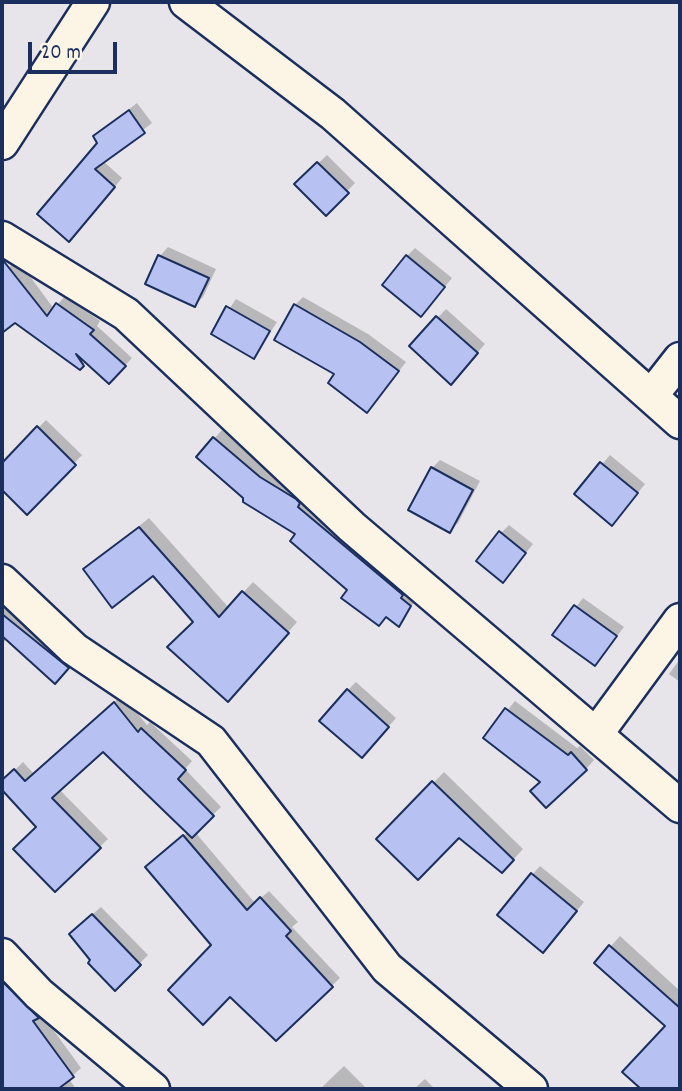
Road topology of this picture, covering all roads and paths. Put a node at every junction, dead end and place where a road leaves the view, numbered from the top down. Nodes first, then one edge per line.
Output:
1 (93, 2) edge
2 (186, 2) edge
3 (2, 143) edge
4 (2, 238) edge
5 (680, 359) edge
6 (651, 396) junction
7 (680, 422) edge
8 (2, 581) edge
9 (680, 620) edge
10 (597, 733) junction
11 (680, 806) edge
12 (2, 955) edge
13 (153, 1089) edge
14 (531, 1089) edge

1 - 3 street
2 - 6 street
4 - 10 street
5 - 6 street
6 - 7 street
8 - 14 street
9 - 10 street
10 - 11 street
12 - 13 street

